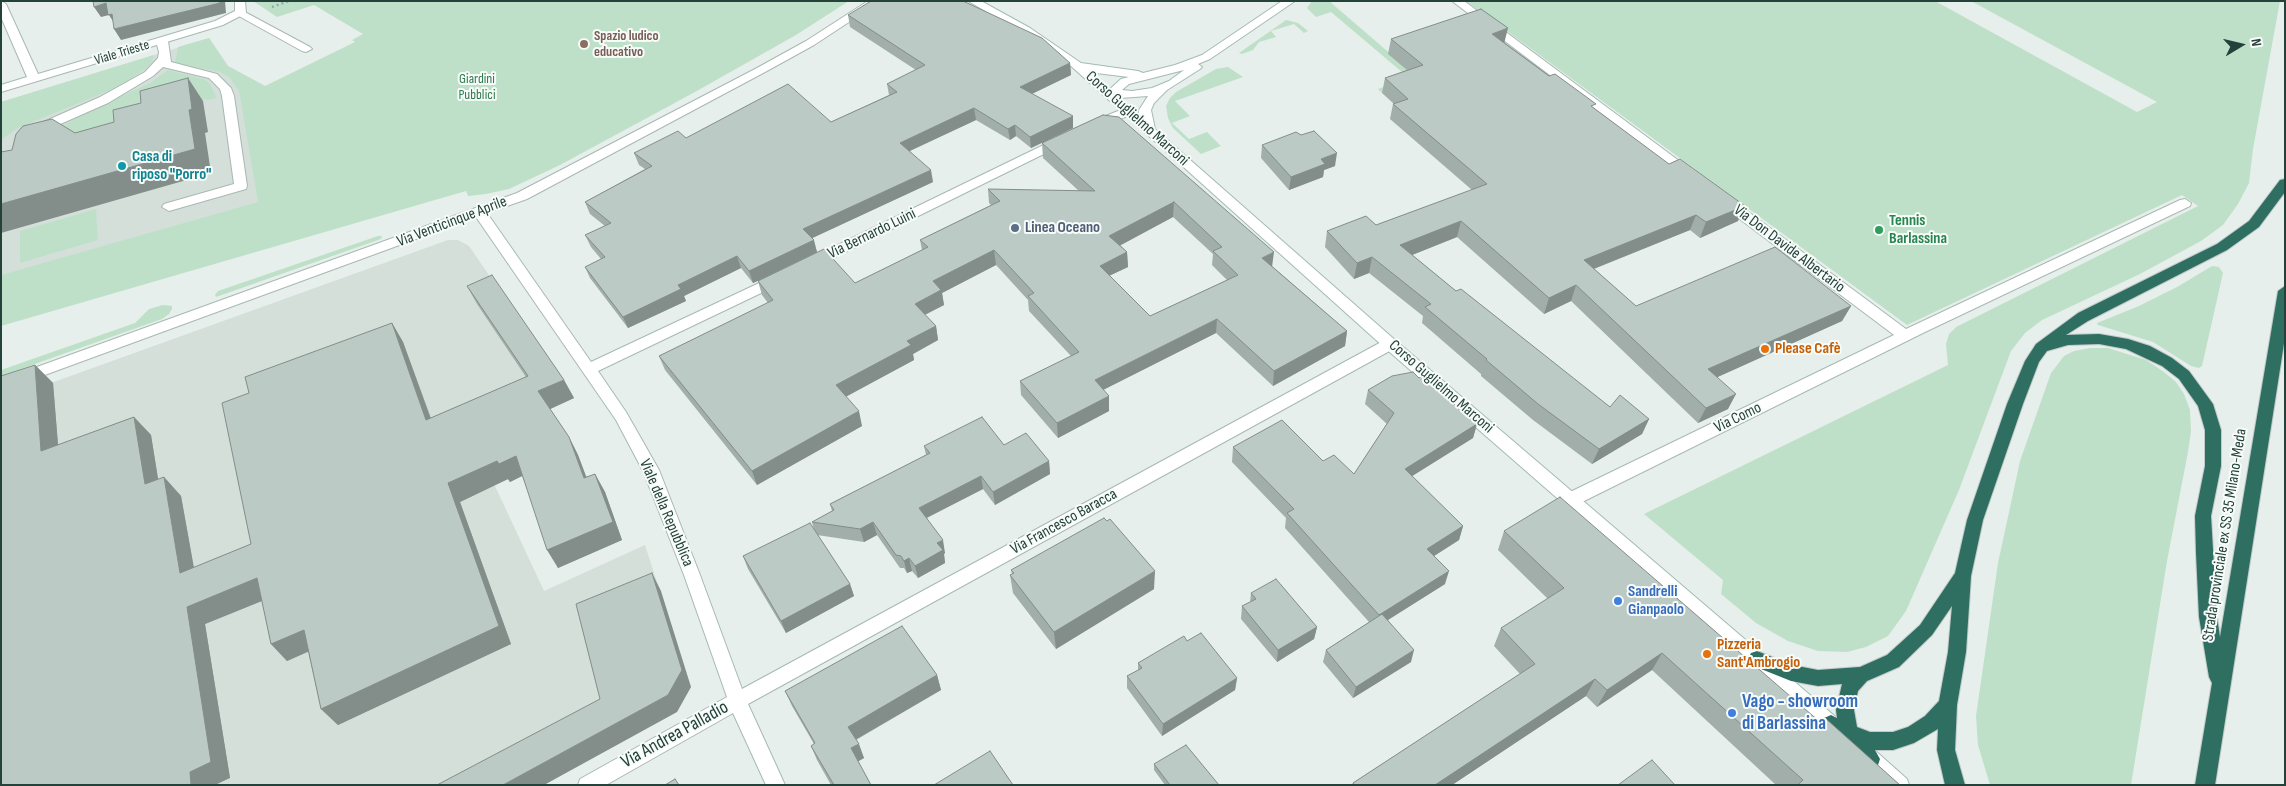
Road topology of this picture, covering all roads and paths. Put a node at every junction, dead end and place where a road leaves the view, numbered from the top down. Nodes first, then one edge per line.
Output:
1 (289, 1) edge
2 (876, 1) edge
3 (973, 1) edge
4 (1290, 1) edge
5 (1457, 1) edge
6 (1, 4) edge
7 (241, 7) edge
8 (265, 10) dead end
9 (162, 41) junction
10 (306, 49) dead end
11 (1206, 57) junction
12 (164, 60) junction
13 (1075, 64) junction
14 (1151, 73) junction
15 (34, 79) junction
16 (1164, 88) junction
17 (1, 89) edge
18 (1112, 95) junction
19 (1128, 111) junction
20 (1089, 127) edge
21 (1150, 131) junction
22 (1072, 136) edge
23 (24, 139) edge
24 (1701, 183) edge
25 (2285, 183) edge
26 (1717, 195) edge
27 (2185, 203) dead end
28 (169, 207) dead end
29 (480, 213) junction
30 (2285, 291) edge
31 (1905, 336) junction
32 (1390, 344) junction
33 (2041, 348) junction
34 (589, 370) junction
35 (1, 386) edge
36 (1572, 499) junction
37 (1963, 576) junction
38 (1756, 659) junction
39 (1861, 675) junction
40 (2220, 689) junction
41 (737, 701) junction
42 (1948, 704) junction
43 (1831, 724) junction
44 (1849, 733) junction
45 (1871, 759) junction
46 (587, 785) edge
47 (776, 785) edge
48 (1900, 785) edge
49 (1955, 785) edge
50 (2205, 785) edge

1 - 8 path
2 - 29 street, Via Venticinque Aprile
3 - 13 street, Corso Guglielmo Marconi
4 - 11 street
5 - 24 street
6 - 15 street
7 - 9 street, Viale Trieste
7 - 10 street
9 - 12 street
9 - 15 street, Viale Trieste
11 - 14 street
11 - 16 street
12 - 23 street
12 - 28 street
13 - 14 street
13 - 18 street, Corso Guglielmo Marconi
14 - 18 street
15 - 17 street, Viale Trieste
16 - 18 street
16 - 21 street
18 - 19 street, Corso Guglielmo Marconi
19 - 20 street
19 - 21 street, Corso Guglielmo Marconi
21 - 32 street, Corso Guglielmo Marconi
22 - 34 street, Via Bernardo Luini
25 - 33 highway
26 - 31 street, Via Don Davide Albertario
27 - 31 street, Via Como
29 - 34 street, Viale della Repubblica
29 - 35 street, Via Venticinque Aprile
30 - 40 highway, Strada provinciale ex SS 35 Milano-Meda
31 - 36 street, Via Como
32 - 36 street, Corso Guglielmo Marconi
32 - 41 street, Via Francesco Baracca
33 - 37 highway
33 - 40 highway
34 - 41 street, Viale della Repubblica
36 - 38 street, Corso Guglielmo Marconi
37 - 39 highway
37 - 42 highway
38 - 39 highway
38 - 43 street, Corso Guglielmo Marconi
39 - 44 highway
40 - 50 highway, Strada provinciale ex SS 35 Milano-Meda
41 - 46 street, Via Andrea Palladio
41 - 47 street, Viale della Repubblica
42 - 44 highway
42 - 49 highway
43 - 44 highway
43 - 45 street, Corso Guglielmo Marconi
44 - 45 highway
45 - 48 street, Corso Guglielmo Marconi

